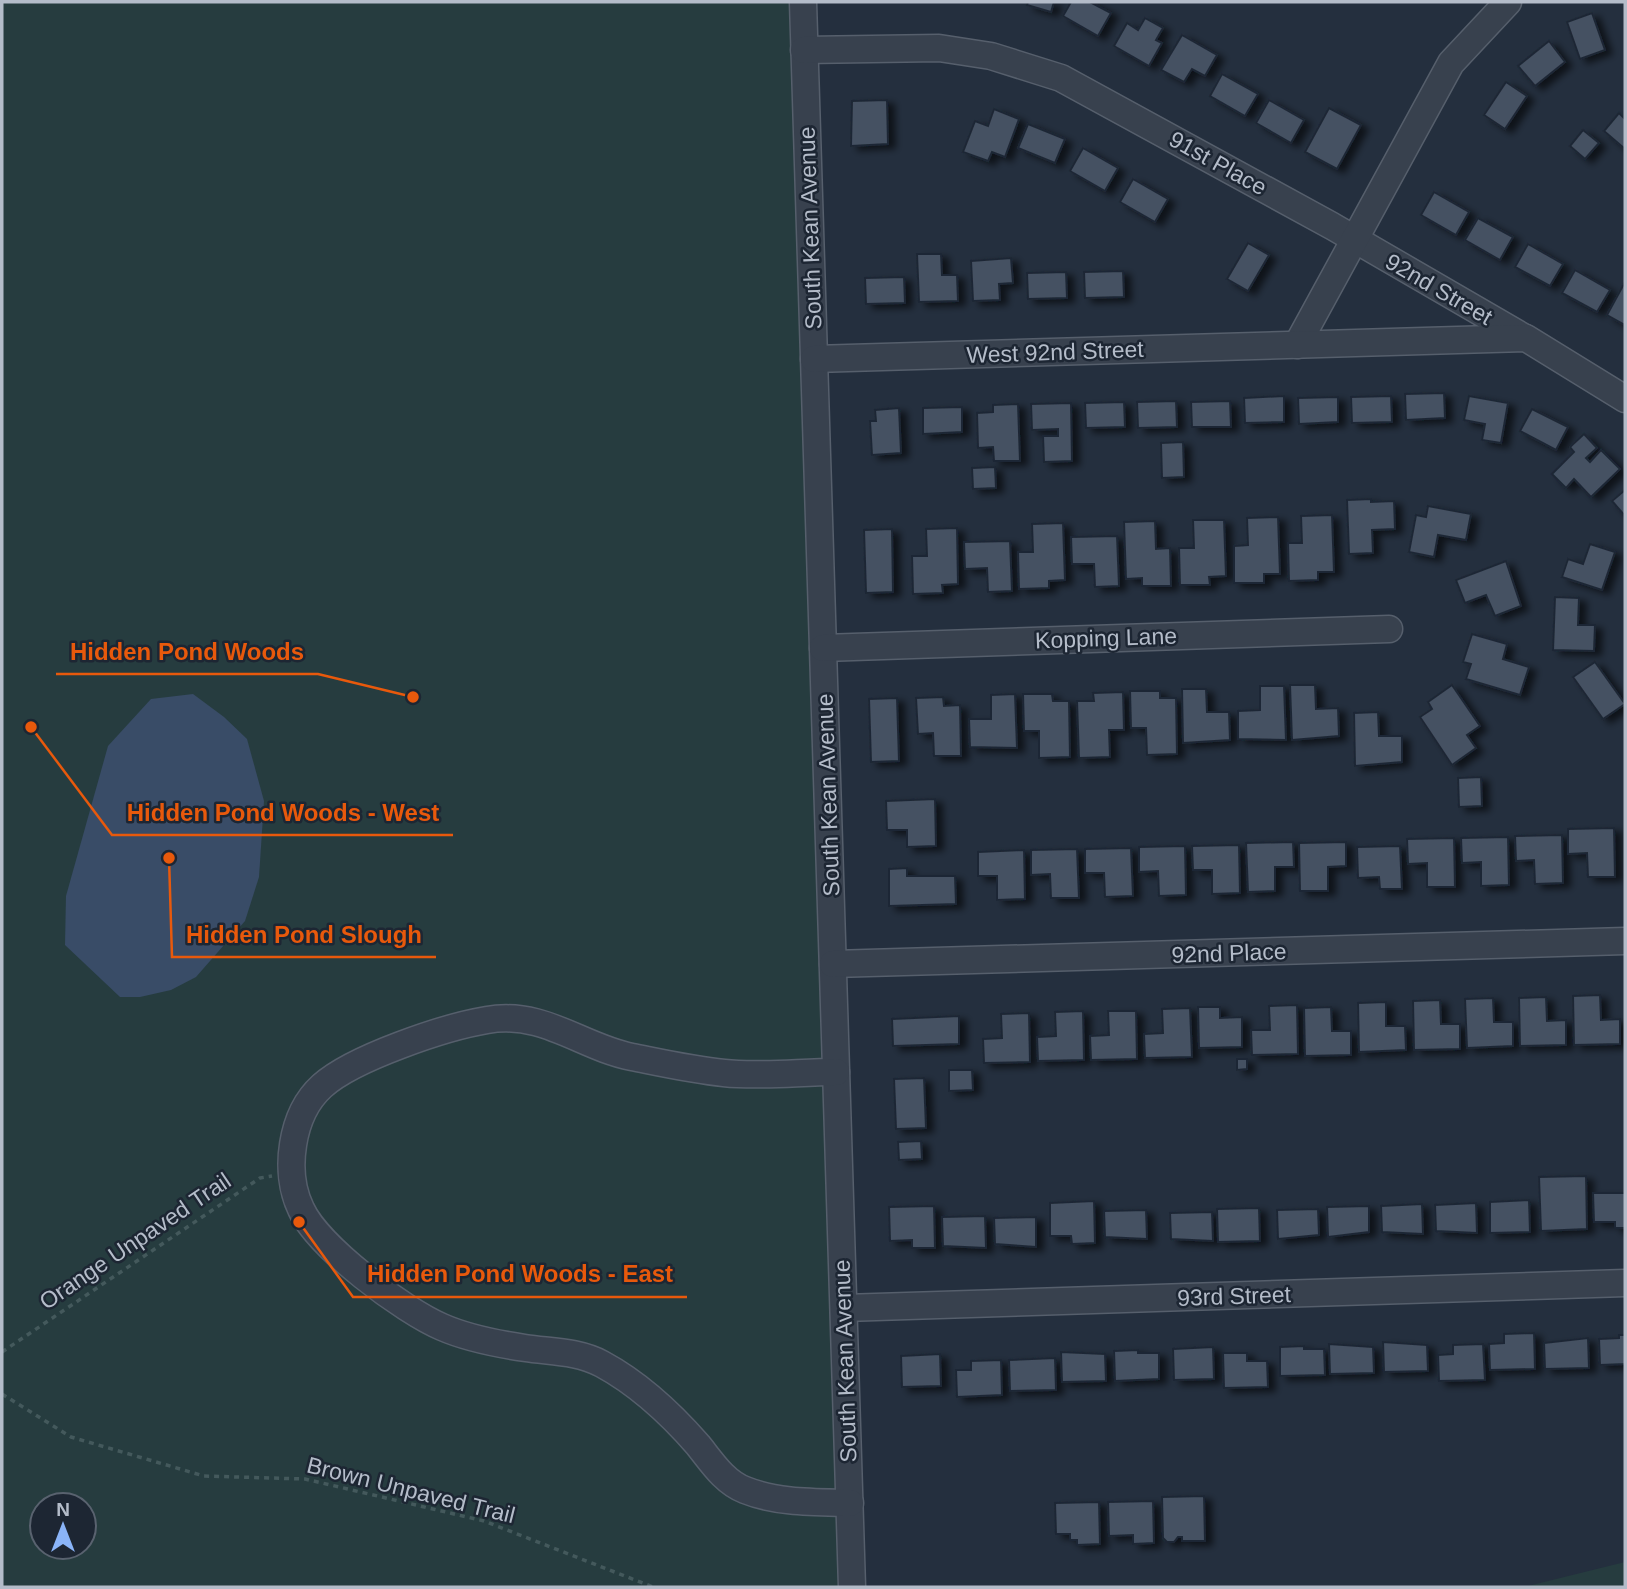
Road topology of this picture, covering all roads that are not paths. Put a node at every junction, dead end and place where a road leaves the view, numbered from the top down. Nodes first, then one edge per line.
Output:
1 (803, 2) edge
2 (1508, 2) edge
3 (804, 50) junction
4 (1352, 239) junction
5 (1526, 338) junction
6 (1297, 345) junction
7 (814, 359) junction
8 (1625, 399) edge
9 (1389, 629) dead end
10 (823, 648) junction
11 (1625, 941) edge
12 (833, 964) junction
13 (836, 1072) junction
14 (1625, 1283) edge
15 (844, 1308) junction
16 (850, 1503) junction
17 (852, 1587) edge

1 - 3 street, South Kean Avenue
2 - 4 street
3 - 4 street, 91st Place
3 - 7 street, South Kean Avenue
4 - 5 street, 92nd Street
4 - 6 street
5 - 6 street, West 92nd Street
5 - 8 street
6 - 7 street, West 92nd Street
7 - 10 street, South Kean Avenue
9 - 10 street, Kopping Lane
10 - 12 street, South Kean Avenue
11 - 12 street, 92nd Place
12 - 13 street, South Kean Avenue
13 - 15 street, South Kean Avenue
13 - 16 street
14 - 15 street, 93rd Street
15 - 16 street, South Kean Avenue
16 - 17 street, South Kean Avenue

